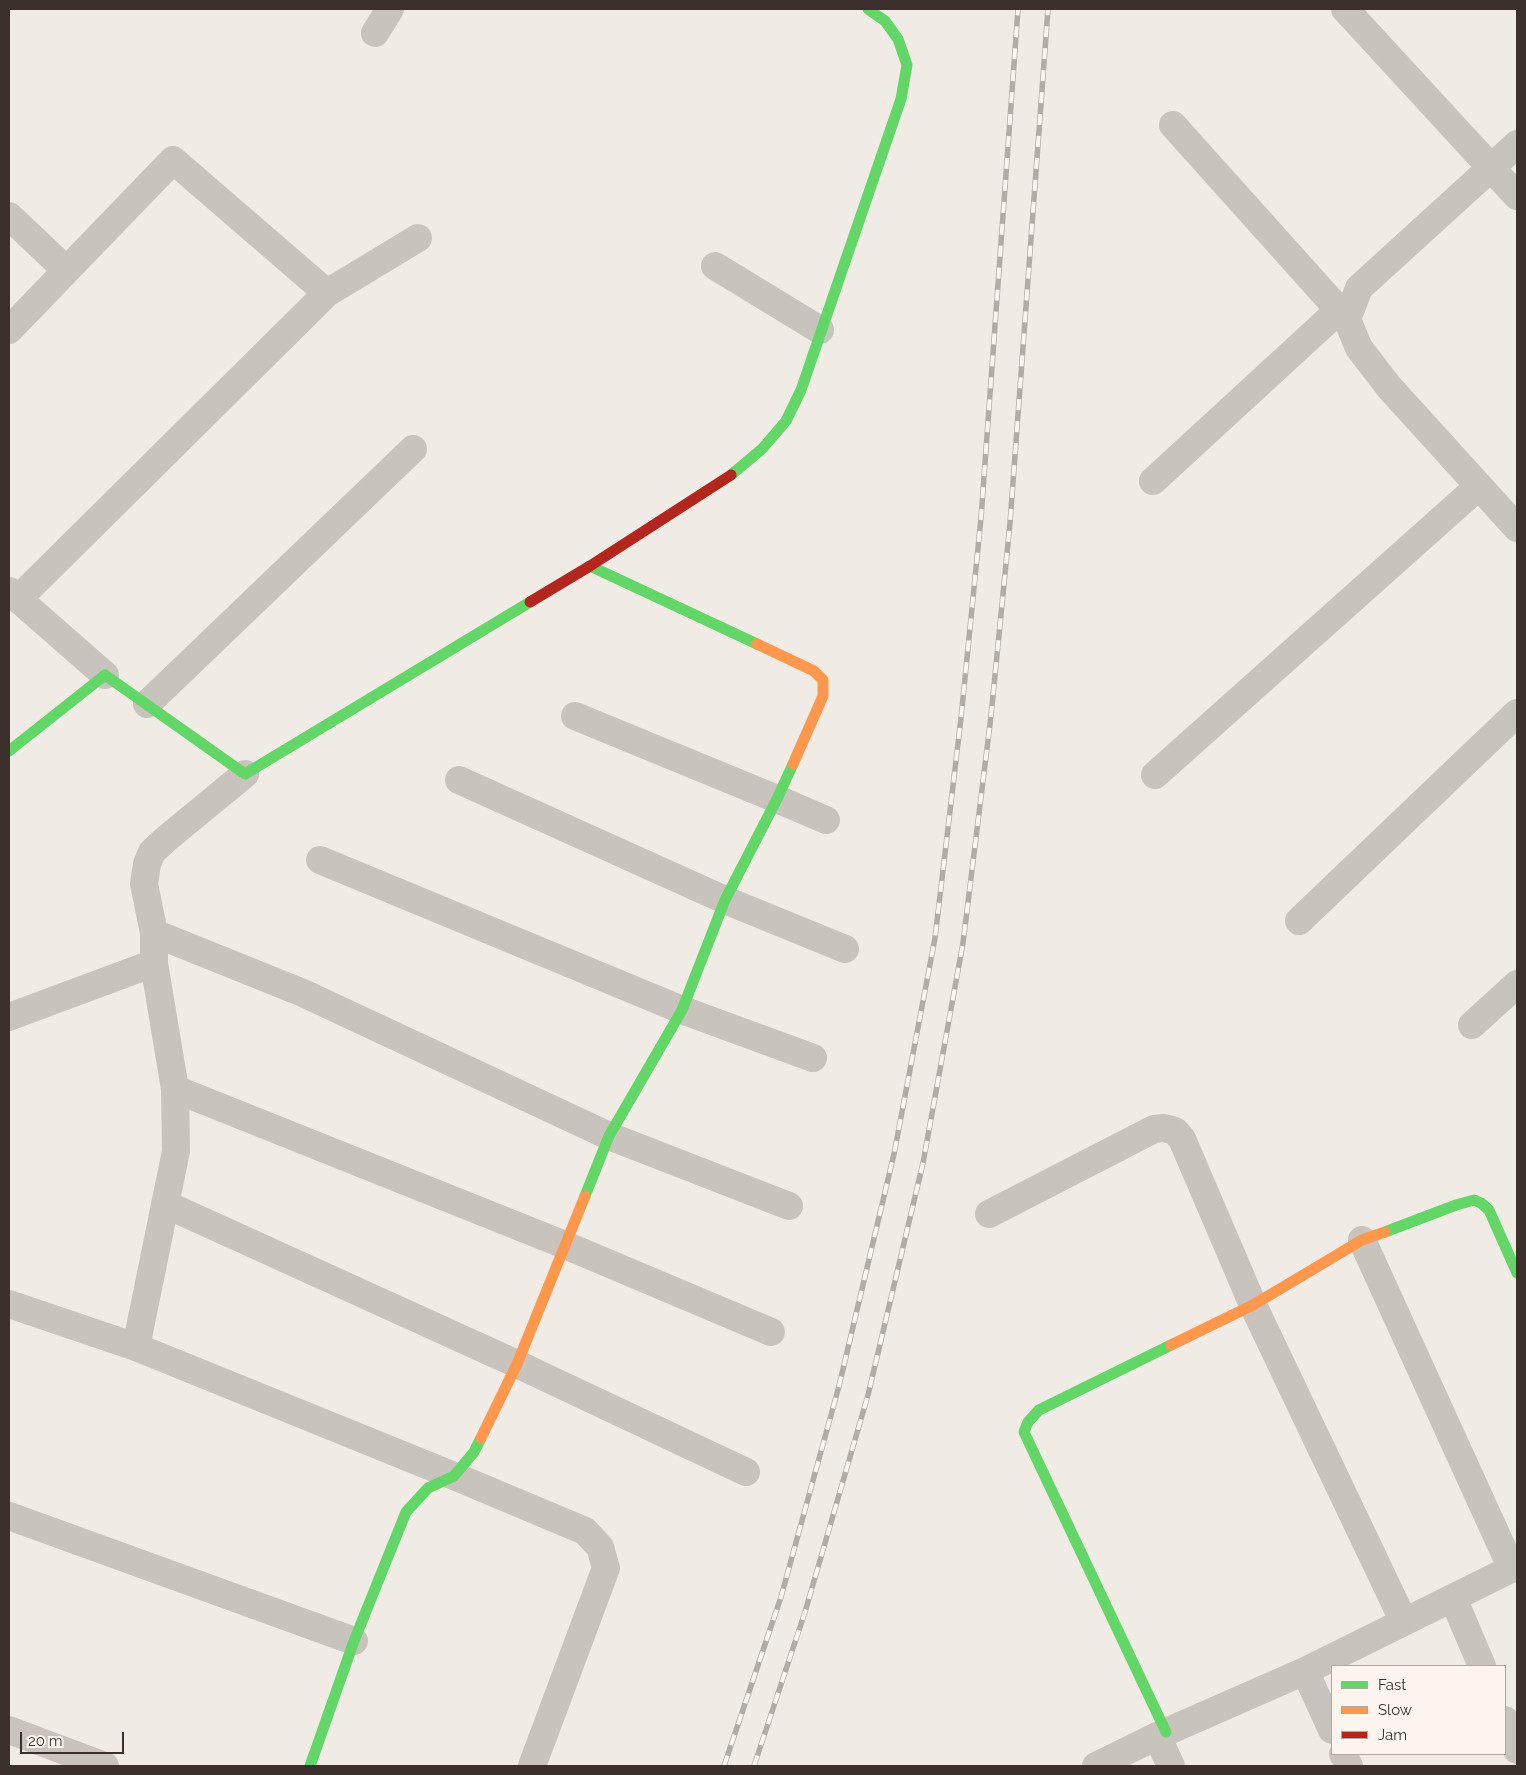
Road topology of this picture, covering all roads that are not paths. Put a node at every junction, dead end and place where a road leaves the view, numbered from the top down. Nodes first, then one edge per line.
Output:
1 (390, 9) edge
2 (868, 9) edge
3 (1345, 9) edge
4 (375, 33) dead end
5 (1173, 125) dead end
6 (1517, 144) edge
7 (1492, 167) junction
8 (1517, 196) edge
9 (9, 216) edge
10 (418, 238) dead end
11 (715, 266) dead end
12 (66, 270) junction
13 (327, 293) junction
14 (1343, 314) junction
15 (9, 330) edge
16 (820, 330) junction
17 (413, 449) dead end
18 (1153, 481) dead end
19 (1479, 486) junction
20 (1517, 528) edge
21 (590, 566) junction
22 (13, 595) edge
23 (105, 675) junction
24 (147, 704) junction
25 (1517, 713) edge
26 (575, 716) dead end
27 (9, 751) edge
28 (244, 774) junction
29 (1155, 776) dead end
30 (459, 780) dead end
31 (777, 799) junction
32 (826, 820) dead end
33 (320, 860) dead end
34 (725, 900) junction
35 (1300, 921) dead end
36 (154, 934) junction
37 (845, 949) dead end
38 (154, 963) junction
39 (1517, 984) edge
40 (682, 1010) junction
41 (9, 1017) edge
42 (1472, 1025) dead end
43 (813, 1058) dead end
44 (175, 1090) junction
45 (609, 1136) junction
46 (164, 1204) junction
47 (789, 1206) dead end
48 (989, 1214) dead end
49 (1362, 1240) junction
50 (566, 1245) junction
51 (1517, 1273) edge
52 (9, 1304) edge
53 (1253, 1305) junction
54 (772, 1332) dead end
55 (136, 1346) junction
56 (516, 1364) junction
57 (746, 1472) dead end
58 (454, 1476) junction
59 (9, 1516) edge
60 (1515, 1568) edge
61 (1453, 1598) junction
62 (1404, 1622) junction
63 (354, 1641) junction
64 (1482, 1665) edge
65 (1304, 1671) junction
66 (1506, 1722) edge
67 (1331, 1728) edge
68 (9, 1730) edge
69 (1162, 1734) junction
70 (1517, 1750) edge
71 (105, 1766) edge
72 (310, 1766) edge
73 (532, 1766) edge
74 (1096, 1766) edge
75 (1171, 1766) edge

1 - 4 street
2 - 16 street
3 - 7 street
5 - 14 street
6 - 7 street
7 - 8 street
7 - 14 street
9 - 12 street
10 - 13 street
11 - 16 street
12 - 13 street
12 - 15 street
13 - 22 street
14 - 18 street
14 - 19 street
16 - 21 street
17 - 24 street
19 - 20 street
19 - 29 street
21 - 28 street
21 - 31 street
22 - 23 street
23 - 24 street
23 - 27 street
24 - 28 street
25 - 35 street
26 - 31 street
28 - 36 street
30 - 34 street
31 - 32 street
31 - 34 street
33 - 40 street
34 - 37 street
34 - 40 street
36 - 38 street
36 - 45 street
38 - 41 street
38 - 44 street
39 - 42 street
40 - 43 street
40 - 45 street
44 - 46 street
44 - 50 street
45 - 47 street
45 - 50 street
46 - 55 street
46 - 56 street
48 - 53 street
49 - 51 street
49 - 53 street
49 - 60 street
50 - 54 street
50 - 56 street
52 - 55 street
53 - 62 street
53 - 69 street
55 - 58 street
56 - 57 street
56 - 58 street
58 - 63 street
58 - 73 street
59 - 63 street
60 - 61 street
61 - 62 street
61 - 64 street
62 - 65 street
63 - 72 street
65 - 67 street
65 - 69 street
66 - 70 street
68 - 71 street
69 - 74 street
69 - 75 street

